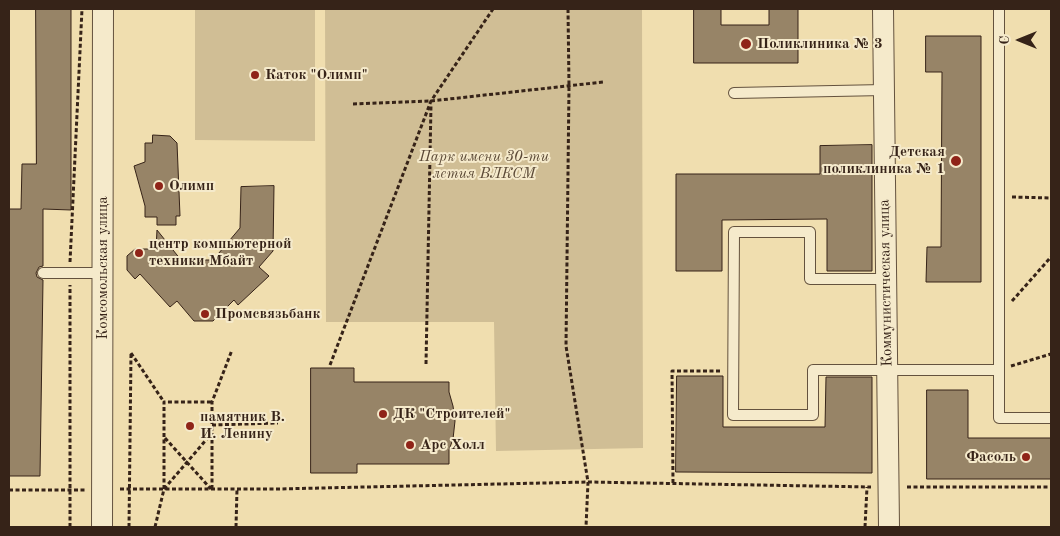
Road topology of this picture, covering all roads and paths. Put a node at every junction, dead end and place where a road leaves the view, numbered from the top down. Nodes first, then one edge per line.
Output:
1 (82, 9) edge
2 (103, 9) edge
3 (494, 9) edge
4 (568, 9) edge
5 (883, 9) edge
6 (999, 9) edge
7 (603, 82) dead end
8 (569, 86) junction
9 (884, 90) junction
10 (734, 93) dead end
11 (431, 101) junction
12 (353, 104) dead end
13 (999, 197) junction
14 (1051, 198) edge
15 (1051, 256) edge
16 (43, 273) dead end
17 (70, 273) junction
18 (103, 273) junction
19 (886, 279) junction
20 (1000, 316) junction
21 (232, 350) dead end
22 (1051, 354) edge
23 (426, 364) dead end
24 (330, 365) dead end
25 (887, 370) junction
26 (1000, 370) junction
27 (734, 371) junction
28 (164, 402) junction
29 (212, 402) junction
30 (1051, 418) edge
31 (278, 423) dead end
32 (212, 425) junction
33 (212, 433) junction
34 (164, 438) junction
35 (187, 462) junction
36 (588, 482) junction
37 (673, 483) junction
38 (867, 487) junction
39 (888, 487) junction
40 (1051, 487) edge
41 (164, 489) junction
42 (212, 489) junction
43 (237, 489) junction
44 (9, 490) edge
45 (70, 490) junction
46 (102, 490) junction
47 (130, 490) junction
48 (70, 527) edge
49 (102, 527) edge
50 (129, 527) edge
51 (155, 527) edge
52 (236, 527) edge
53 (586, 527) edge
54 (865, 527) edge
55 (889, 527) edge

1 - 17 path
2 - 18 street, Комсомольская улица
3 - 11 path
4 - 8 path
5 - 9 street, Коммунистическая улица
6 - 13 lane
7 - 8 path
8 - 11 path
8 - 36 path
9 - 10 lane
9 - 19 street, Коммунистическая улица
11 - 12 path
11 - 23 path
11 - 24 path
13 - 14 path
13 - 20 lane
15 - 20 path
16 - 17 lane
17 - 18 lane
17 - 45 path
18 - 46 street, Комсомольская улица
19 - 25 street, Коммунистическая улица
19 - 27 lane
20 - 26 lane
21 - 29 path
22 - 26 path
25 - 26 lane
25 - 27 lane
25 - 39 street, Коммунистическая улица
26 - 30 lane
27 - 37 path
28 - 29 path
28 - 34 path
28 - 47 path
29 - 32 path
31 - 32 path
32 - 33 path
33 - 35 path
33 - 42 path
34 - 35 path
34 - 41 path
35 - 41 path
35 - 42 path
36 - 37 path
36 - 43 path
36 - 53 path
37 - 38 path
38 - 39 path
38 - 54 path
39 - 40 path
39 - 55 street, Коммунистическая улица
41 - 42 path
41 - 47 path
41 - 51 path
42 - 43 path
43 - 52 path
44 - 45 path
45 - 46 path
45 - 48 path
46 - 47 path
46 - 49 street, Комсомольская улица
47 - 50 path

